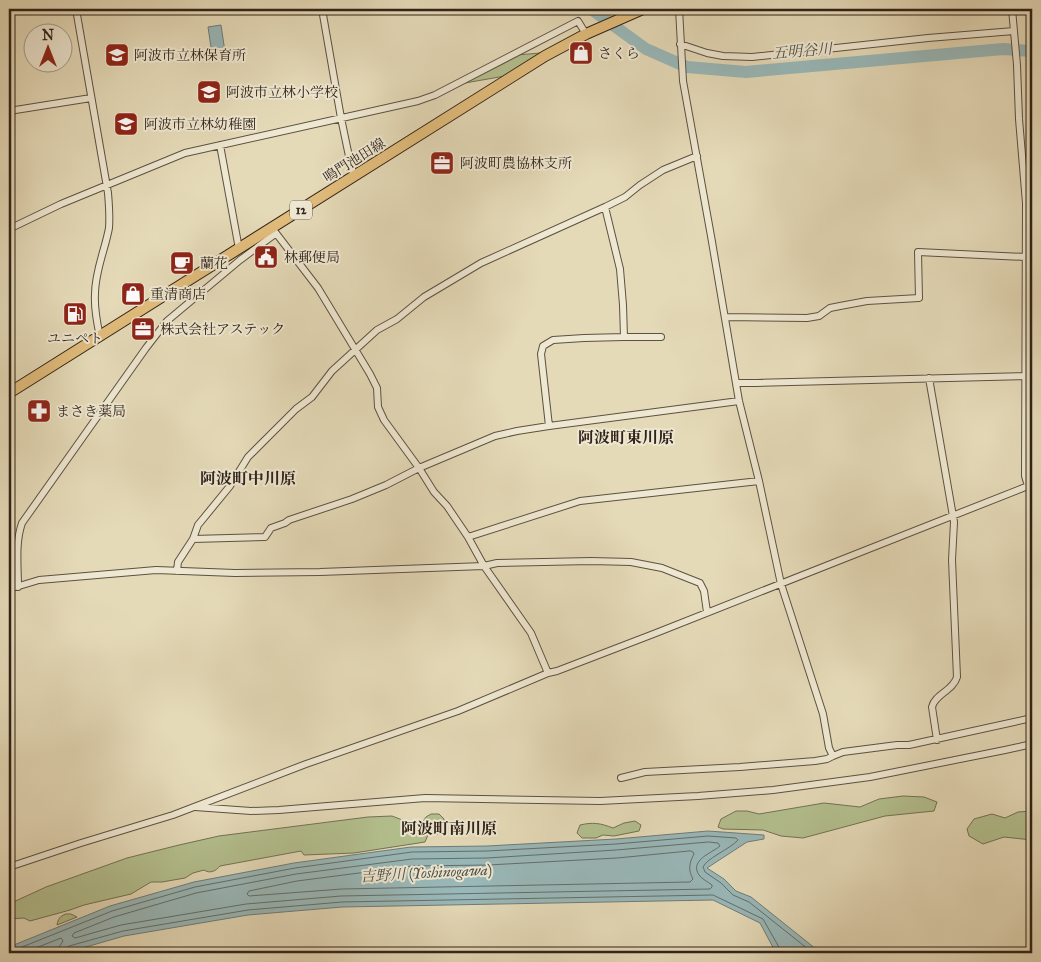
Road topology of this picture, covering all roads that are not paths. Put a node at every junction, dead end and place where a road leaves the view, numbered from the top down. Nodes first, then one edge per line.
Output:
1 (76, 9) edge
2 (322, 9) edge
3 (643, 9) edge
4 (679, 9) edge
5 (1012, 9) edge
6 (591, 32) junction
7 (1014, 33) junction
8 (680, 45) junction
9 (91, 98) junction
10 (9, 111) edge
11 (341, 118) junction
12 (220, 145) junction
13 (697, 156) junction
14 (354, 176) junction
15 (106, 185) junction
16 (605, 207) junction
17 (9, 228) edge
18 (273, 231) junction
19 (239, 249) junction
20 (1026, 257) junction
21 (725, 317) junction
22 (100, 337) junction
23 (624, 337) junction
24 (661, 337) dead end
25 (356, 350) junction
26 (1029, 377) edge
27 (929, 378) junction
28 (736, 382) junction
29 (9, 393) edge
30 (739, 401) junction
31 (550, 426) junction
32 (419, 468) junction
33 (759, 481) junction
34 (1030, 484) edge
35 (952, 515) junction
36 (468, 538) junction
37 (193, 539) junction
38 (484, 566) junction
39 (177, 571) junction
40 (781, 584) junction
41 (18, 587) junction
42 (9, 589) edge
43 (707, 612) junction
44 (548, 673) junction
45 (1032, 718) edge
46 (937, 740) junction
47 (1032, 744) edge
48 (832, 756) junction
49 (621, 778) dead end
50 (196, 807) junction
51 (9, 867) edge

1 - 9 street
2 - 11 street
3 - 6 main road, 鳴門池田線 / 12
4 - 8 street
5 - 7 street
6 - 11 street
6 - 14 main road, 鳴門池田線 / 12
7 - 8 street
7 - 20 street
8 - 13 street
9 - 10 street
9 - 15 street
11 - 12 street
11 - 14 street
12 - 15 street
12 - 19 street
13 - 16 street
13 - 21 street
14 - 18 main road, 鳴門池田線 / 12
15 - 17 street
15 - 22 street
16 - 23 street
16 - 25 street
18 - 19 main road, 鳴門池田線 / 12
18 - 25 street
18 - 41 street
19 - 22 main road, 鳴門池田線 / 12
20 - 21 street
20 - 26 street
21 - 28 street
22 - 29 main road, 鳴門池田線 / 12
23 - 24 street
23 - 31 street
25 - 32 street
25 - 37 street
26 - 27 street
26 - 34 street
27 - 28 street
27 - 35 street
28 - 30 street
30 - 31 street
30 - 33 street
31 - 32 street
32 - 36 street
32 - 37 street
33 - 36 street
33 - 40 street
34 - 35 street
35 - 40 street
35 - 46 street
36 - 38 street
37 - 39 street
38 - 39 street
38 - 43 street
38 - 44 street
39 - 41 street
40 - 43 street
40 - 48 street
41 - 42 street
43 - 44 street
44 - 50 street
45 - 46 street
46 - 48 street
47 - 50 street
48 - 49 street
50 - 51 street

